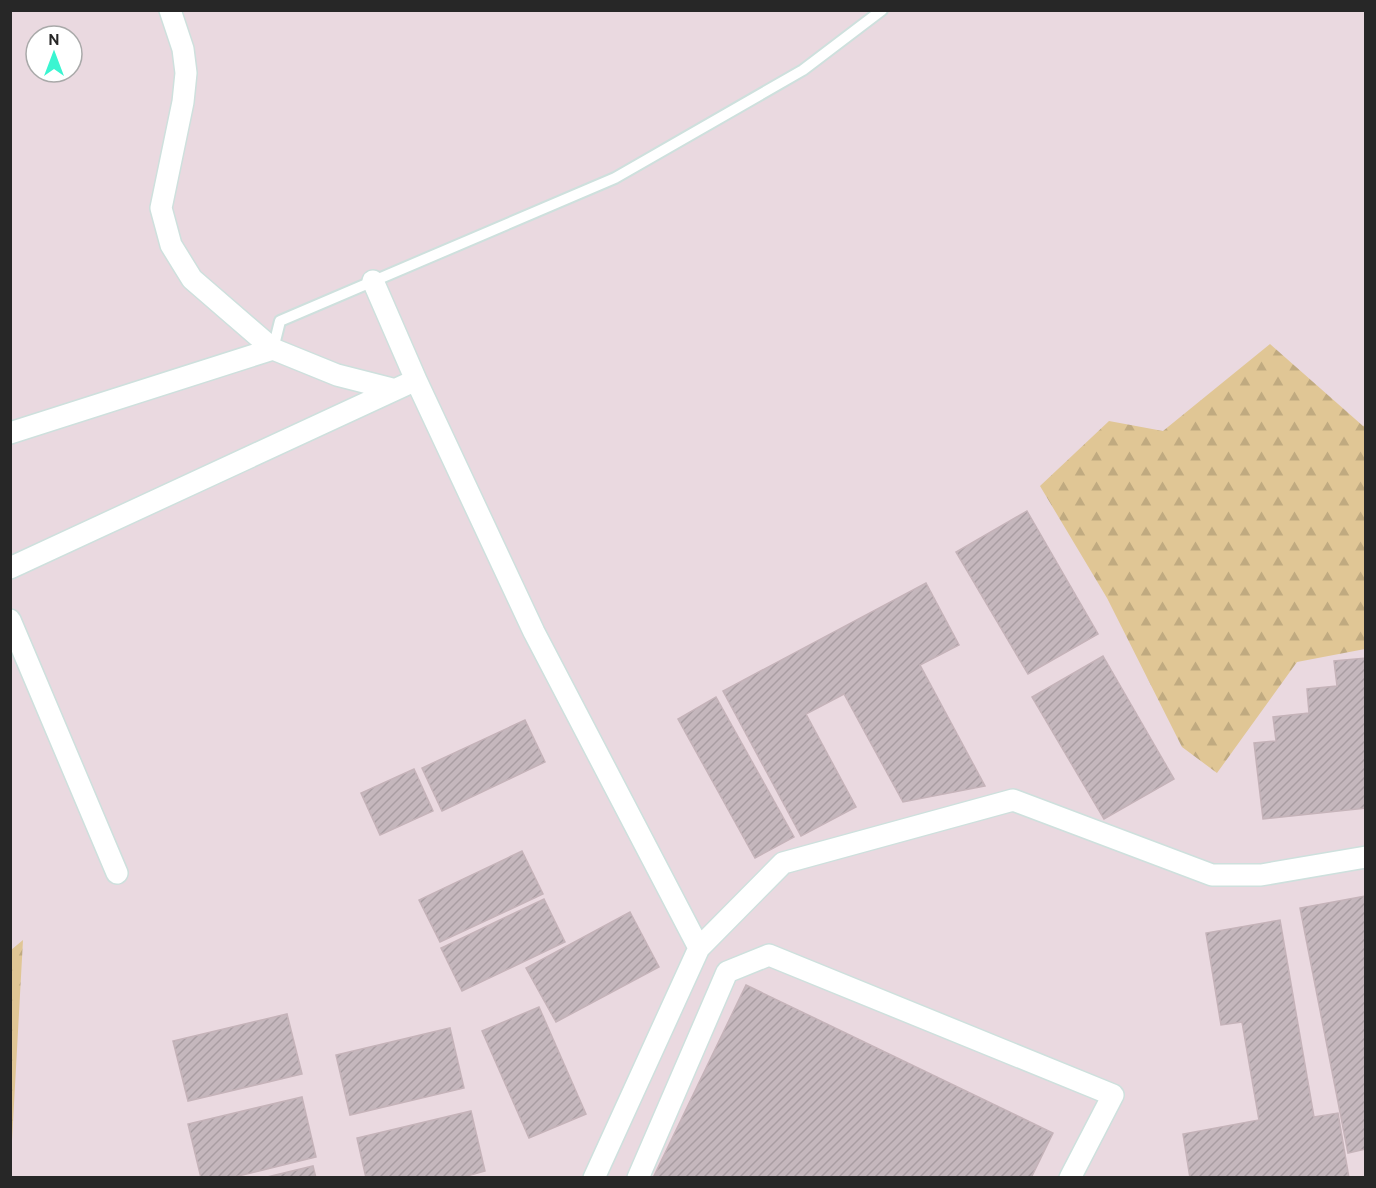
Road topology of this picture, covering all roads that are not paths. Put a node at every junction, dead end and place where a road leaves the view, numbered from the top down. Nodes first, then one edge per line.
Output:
1 (170, 10) edge
2 (882, 10) edge
3 (373, 281) junction
4 (273, 349) junction
5 (416, 380) junction
6 (392, 389) junction
7 (10, 433) edge
8 (10, 568) edge
9 (10, 620) edge
10 (1365, 857) edge
11 (117, 873) dead end
12 (699, 948) junction
13 (594, 1178) edge
14 (638, 1178) edge
15 (1070, 1178) edge

1 - 4 street
2 - 3 lane
3 - 4 lane
3 - 5 street
4 - 6 street
4 - 7 street
5 - 6 street
5 - 12 street
6 - 8 street
9 - 11 street
10 - 12 street
12 - 13 street
14 - 15 street

